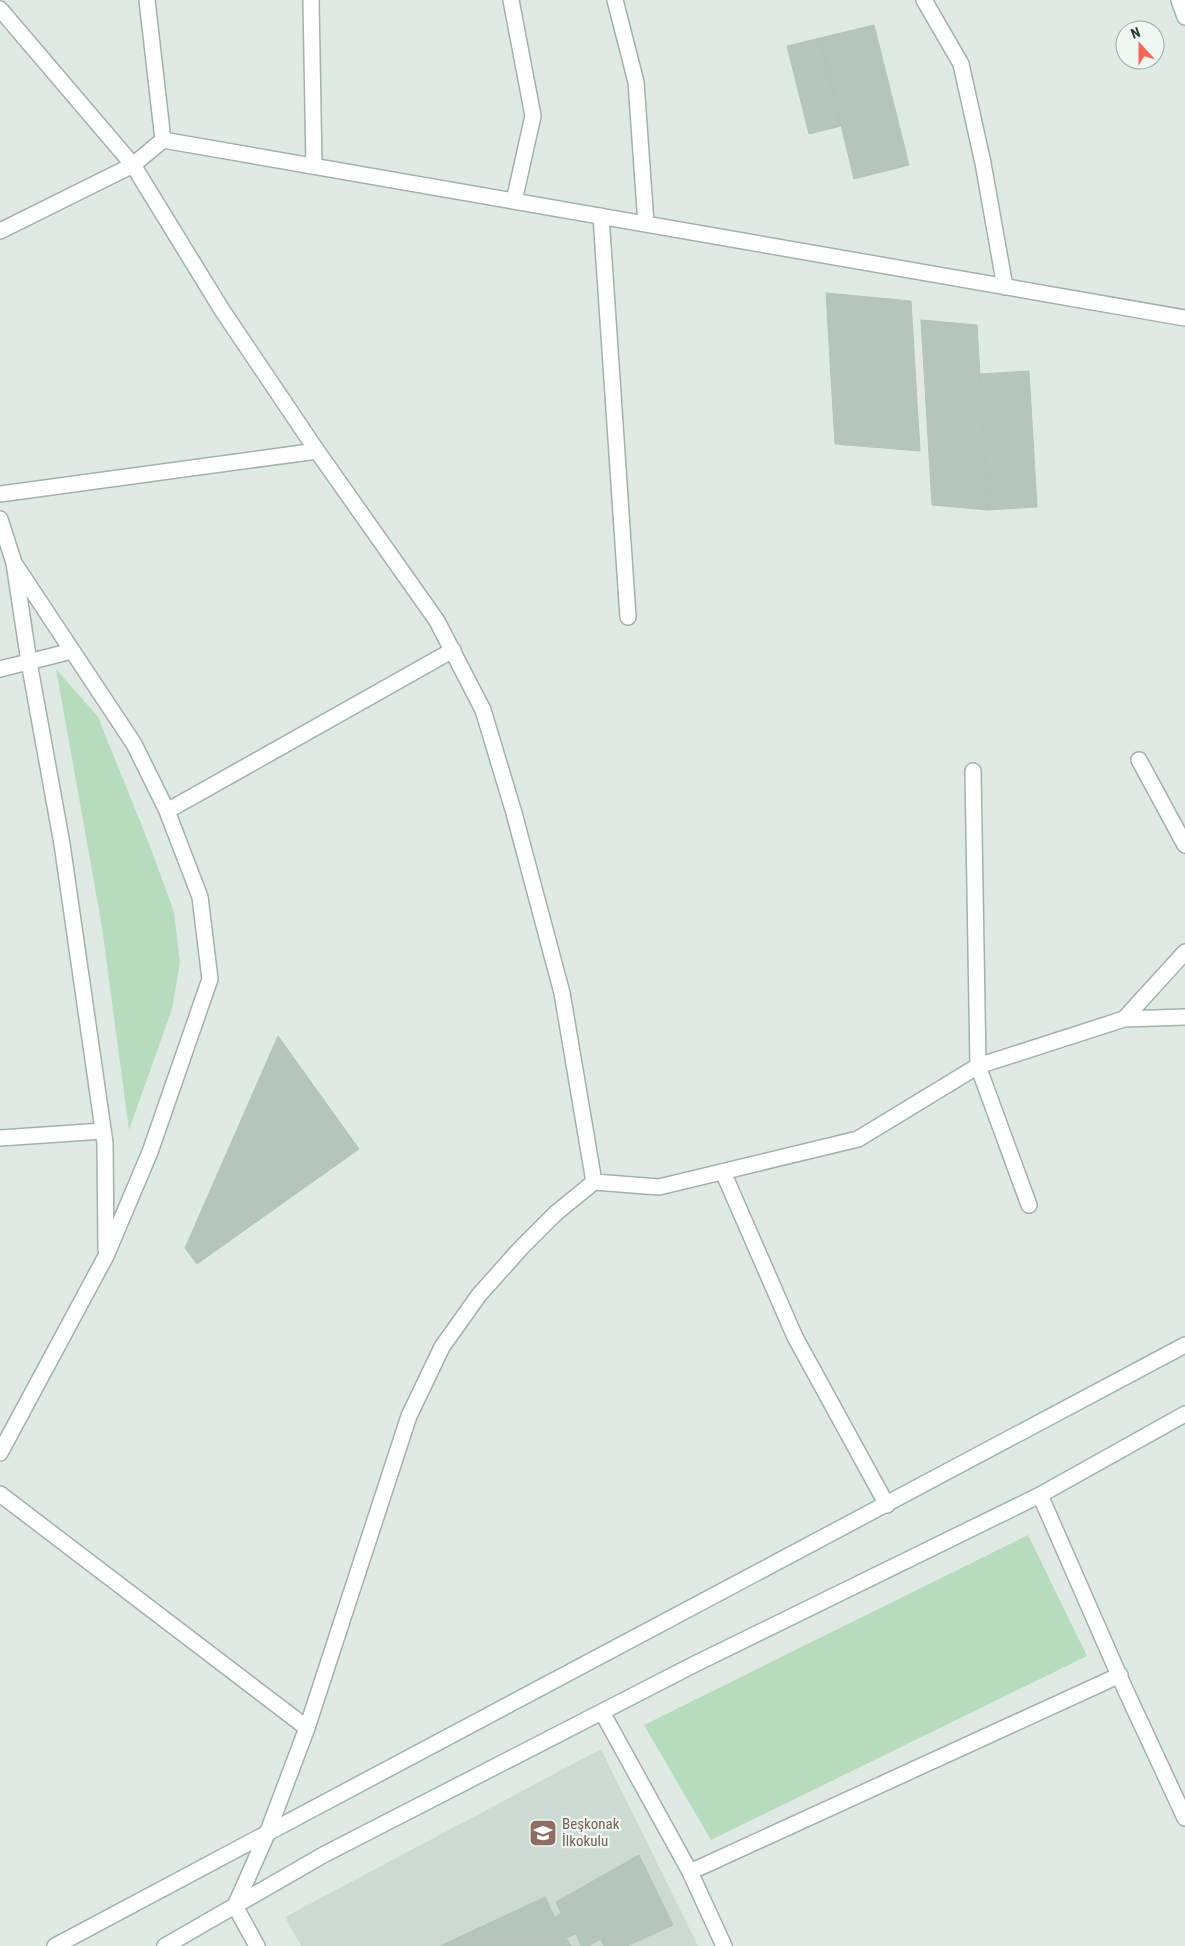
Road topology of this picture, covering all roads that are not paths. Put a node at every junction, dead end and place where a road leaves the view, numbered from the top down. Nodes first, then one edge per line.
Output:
1 (147, 0) edge
2 (311, 0) edge
3 (512, 0) edge
4 (615, 0) edge
5 (924, 0) edge
6 (1179, 0) edge
7 (0, 9) edge
8 (1185, 17) edge
9 (163, 140) junction
10 (133, 165) junction
11 (314, 166) junction
12 (514, 201) junction
13 (601, 216) junction
14 (646, 224) junction
15 (0, 231) edge
16 (1005, 287) junction
17 (1185, 318) edge
18 (316, 451) junction
19 (0, 494) edge
20 (0, 519) edge
21 (14, 563) junction
22 (628, 617) dead end
23 (453, 650) junction
24 (72, 651) junction
25 (29, 662) junction
26 (0, 669) edge
27 (1139, 760) dead end
28 (973, 771) dead end
29 (168, 811) junction
30 (1185, 846) edge
31 (1185, 952) edge
32 (1185, 1016) edge
33 (1124, 1019) junction
34 (978, 1066) junction
35 (103, 1132) junction
36 (0, 1138) edge
37 (723, 1172) junction
38 (594, 1182) junction
39 (1029, 1205) dead end
40 (106, 1256) junction
41 (1185, 1345) edge
42 (1185, 1414) edge
43 (0, 1453) edge
44 (0, 1494) edge
45 (1040, 1495) junction
46 (887, 1505) junction
47 (1120, 1675) junction
48 (602, 1712) junction
49 (306, 1728) junction
50 (1185, 1818) edge
51 (267, 1834) junction
52 (690, 1872) junction
53 (235, 1906) junction
54 (55, 1946) edge
55 (165, 1946) edge
56 (257, 1946) edge
57 (724, 1946) edge

1 - 9 street
2 - 11 street
3 - 12 street
4 - 14 street
5 - 16 street
6 - 8 street
7 - 10 street
9 - 10 street
9 - 11 street
10 - 15 street
10 - 18 street
11 - 12 street
12 - 13 street
13 - 14 street
13 - 22 street
14 - 16 street
16 - 17 street
18 - 19 street
18 - 23 street
20 - 21 street
21 - 24 street
21 - 25 street
23 - 29 street
23 - 38 street
24 - 25 street
24 - 29 street
25 - 26 street
25 - 35 street
27 - 30 street
28 - 34 street
29 - 40 street
31 - 33 street
32 - 33 street
33 - 34 street
34 - 37 street
34 - 39 street
35 - 36 street
35 - 40 street
37 - 38 street
37 - 46 street
38 - 49 street
40 - 43 street
41 - 46 street
42 - 45 street
44 - 49 street
45 - 47 street
45 - 48 street
46 - 51 street
47 - 50 street
47 - 52 street
48 - 52 street
48 - 53 street
49 - 51 street
51 - 53 street
51 - 54 street
52 - 57 street
53 - 55 street
53 - 56 street

